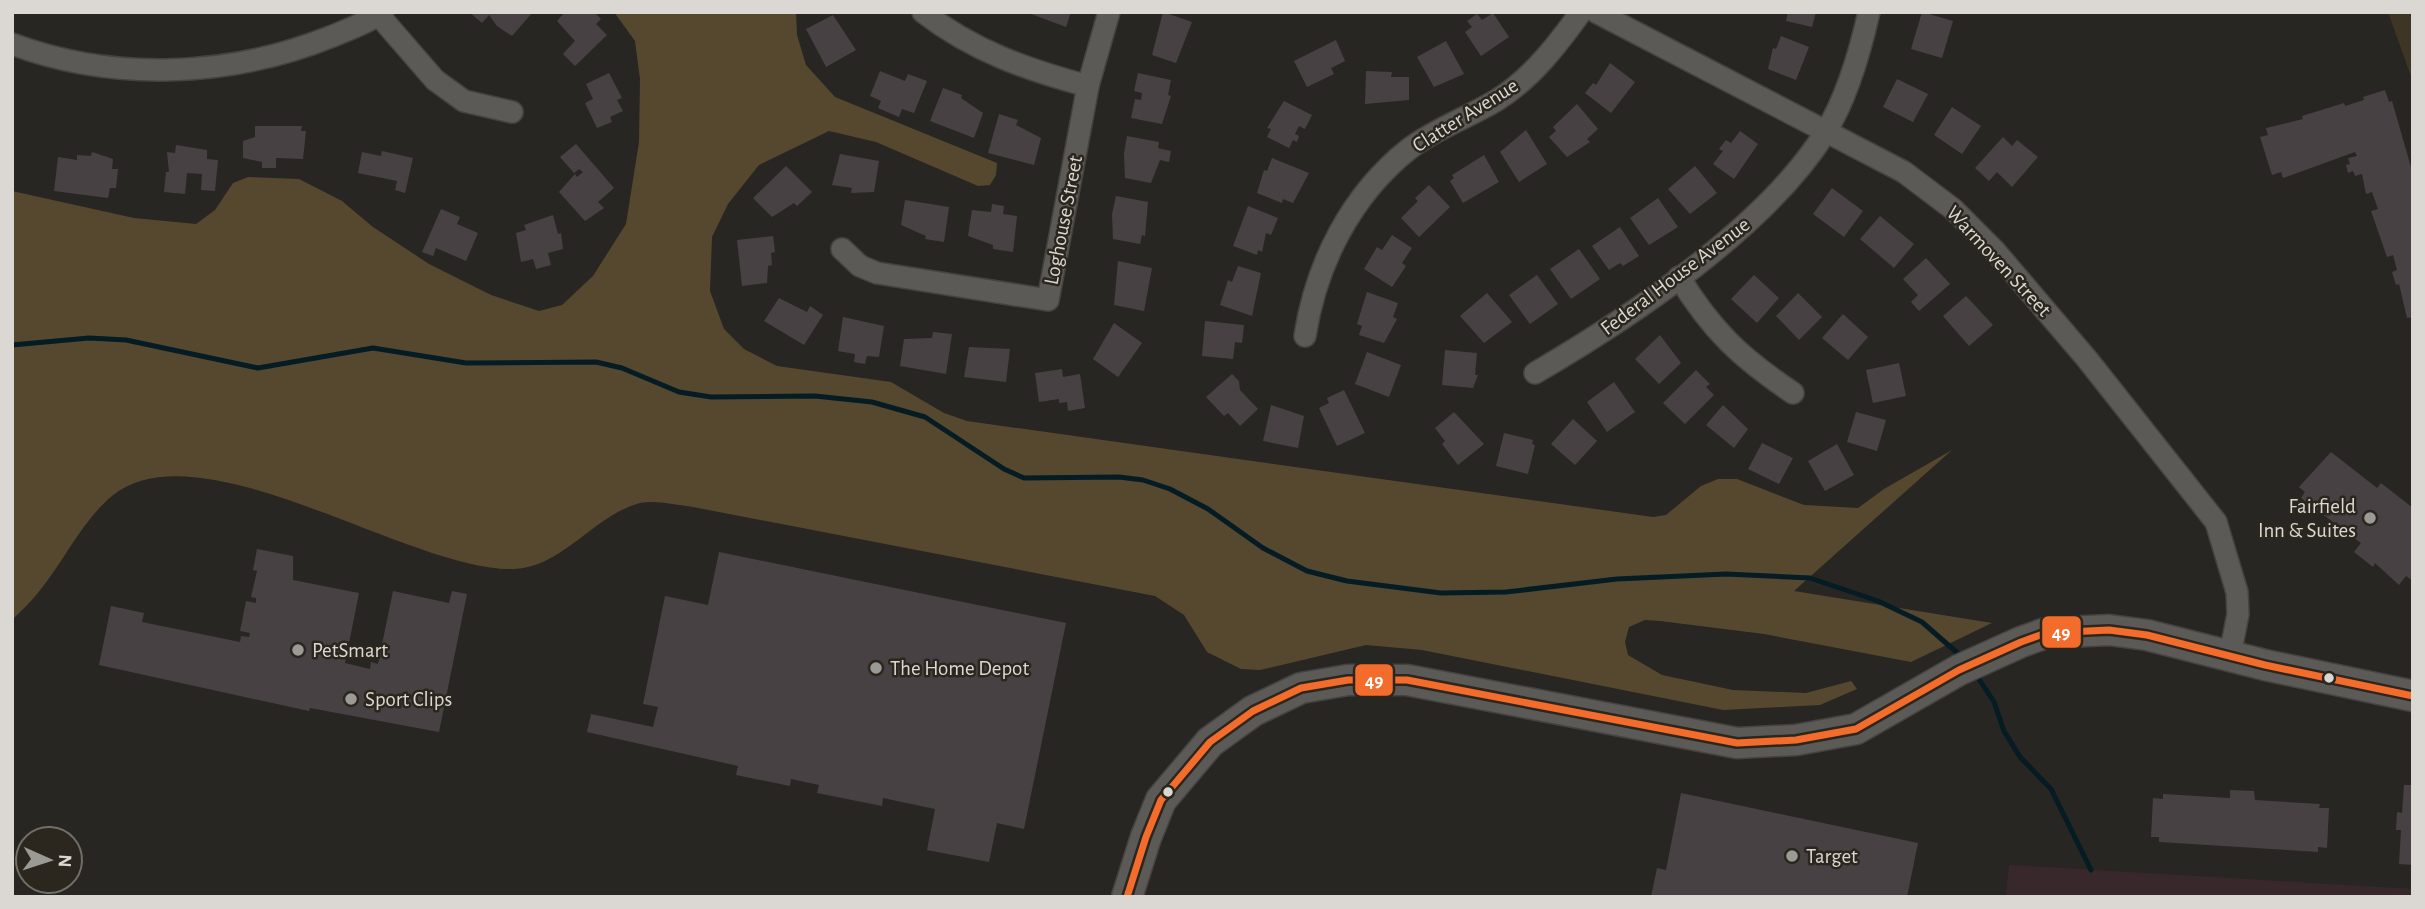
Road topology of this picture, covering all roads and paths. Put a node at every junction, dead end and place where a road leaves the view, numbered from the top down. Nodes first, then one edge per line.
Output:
1 (923, 12) edge
2 (1109, 12) edge
3 (1581, 12) edge
4 (1596, 12) edge
5 (1869, 12) edge
6 (379, 13) edge
7 (12, 44) edge
8 (1088, 86) junction
9 (512, 112) dead end
10 (1826, 131) junction
11 (842, 249) dead end
12 (1679, 277) junction
13 (1305, 336) dead end
14 (1535, 373) dead end
15 (1793, 393) dead end
16 (2230, 655) junction
17 (2413, 696) edge
18 (1127, 897) edge

1 - 8 street
2 - 8 street, Loghouse Street
3 - 13 street, Clatter Avenue
4 - 10 street, Warmoven Street
5 - 10 street, Federal House Avenue
6 - 7 street
6 - 9 street
8 - 11 street, Loghouse Street
10 - 12 street, Federal House Avenue
10 - 16 street, Warmoven Street
12 - 14 street, Federal House Avenue
12 - 15 street
16 - 17 street
16 - 18 street

